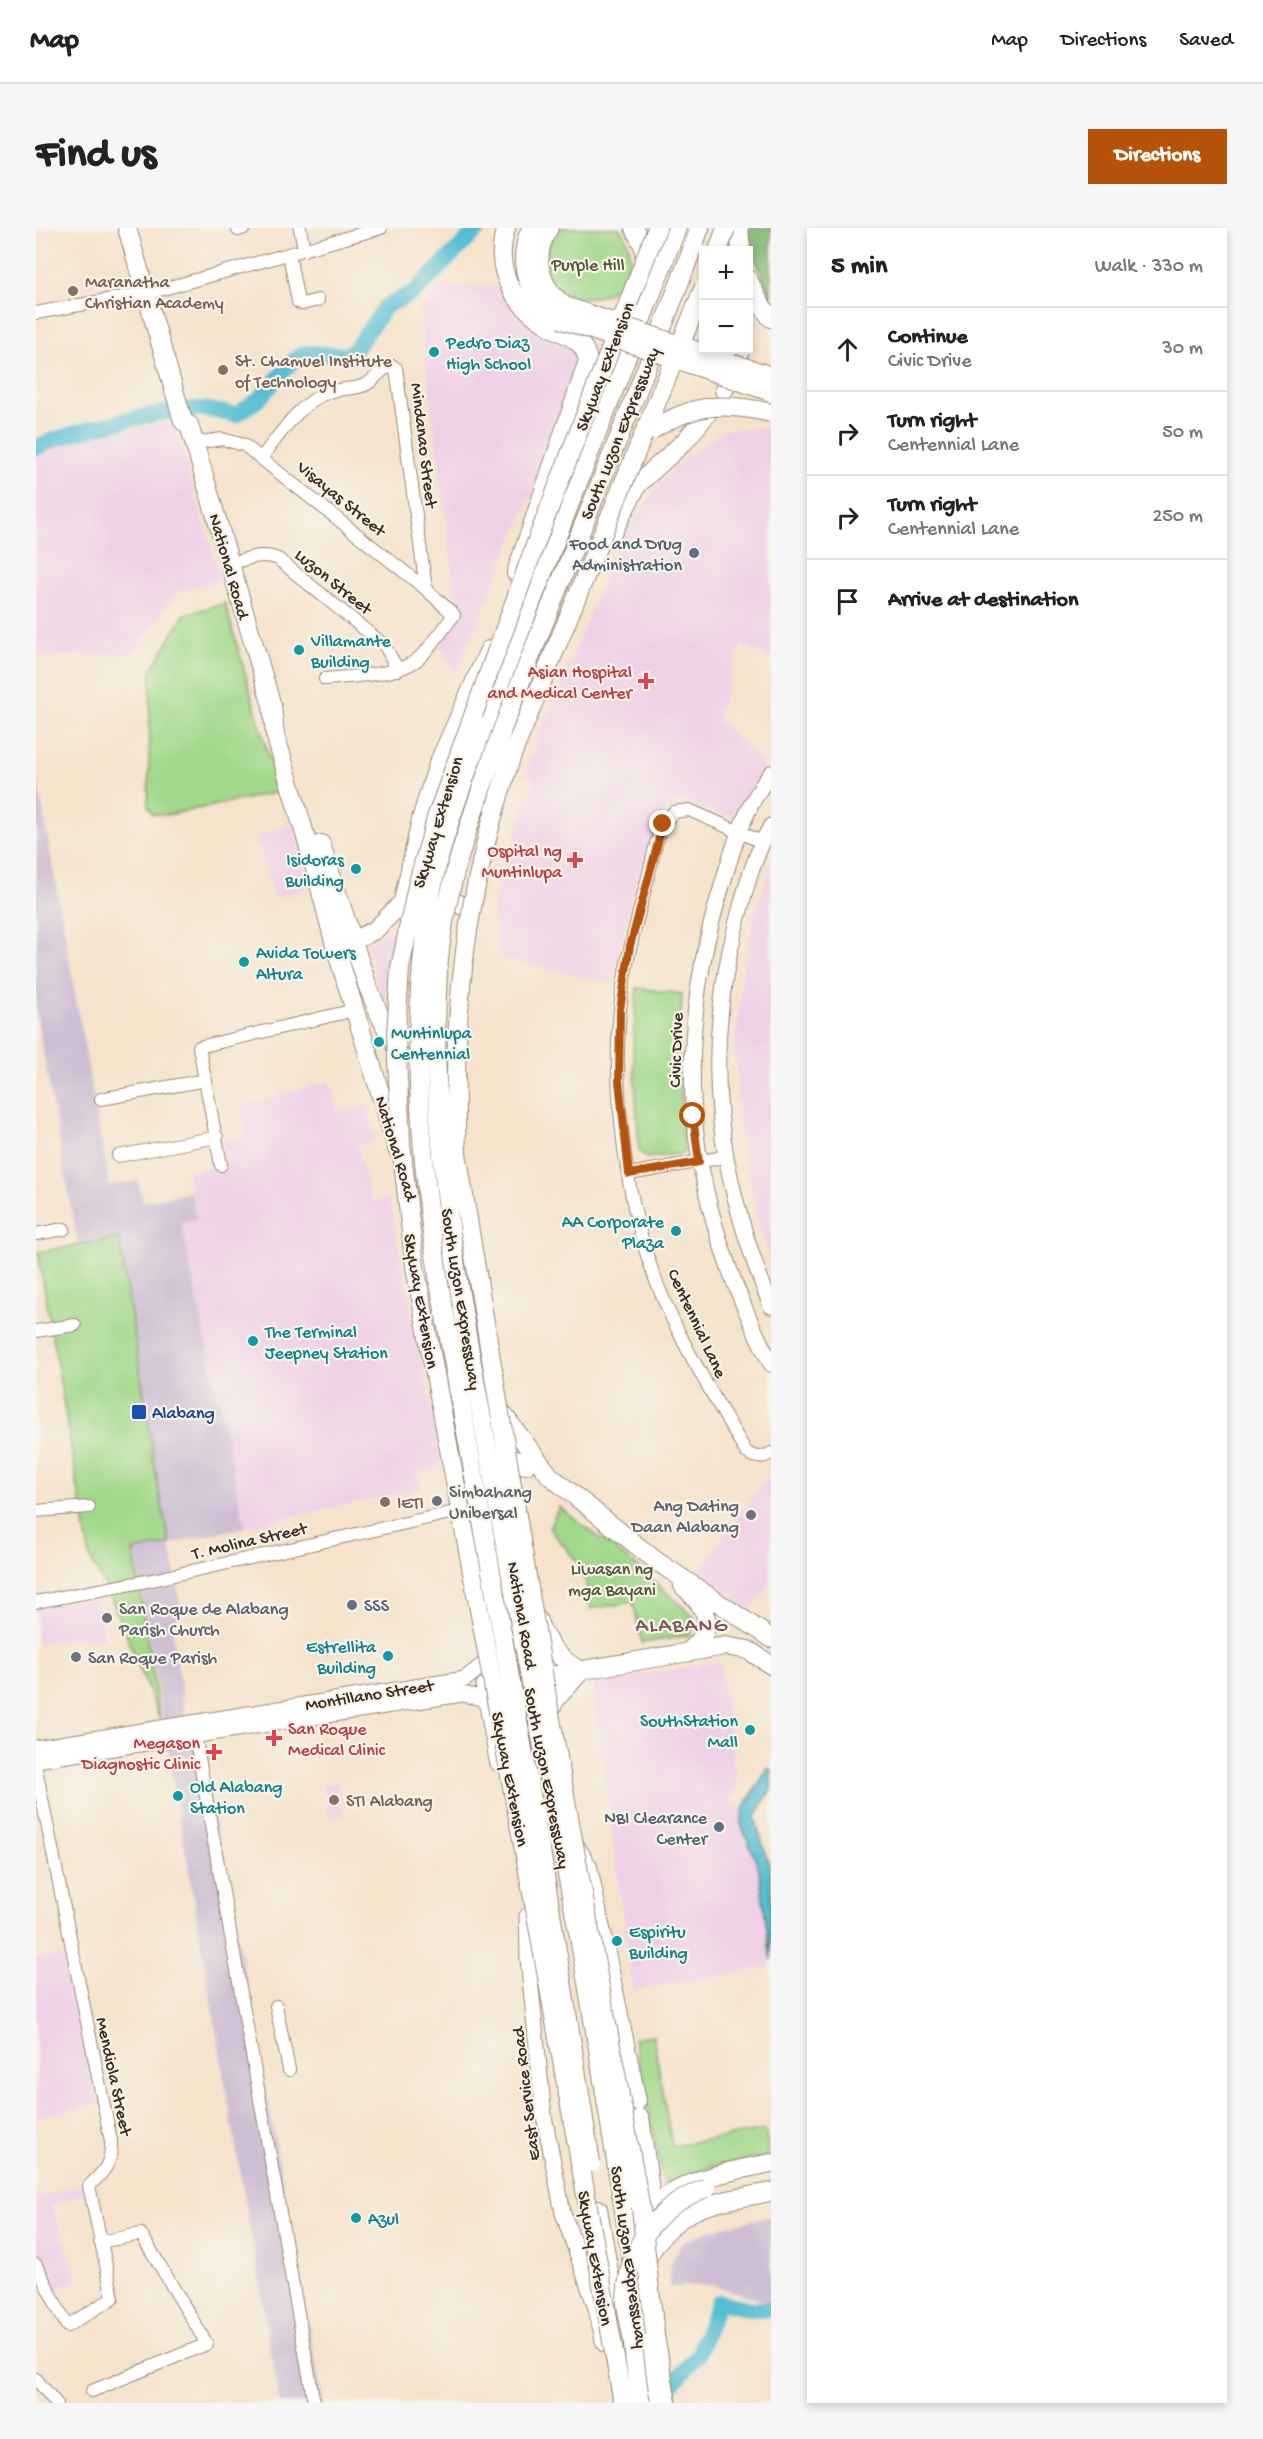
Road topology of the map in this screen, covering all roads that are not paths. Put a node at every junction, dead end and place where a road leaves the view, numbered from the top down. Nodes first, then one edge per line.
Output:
1 (127, 228) edge
2 (137, 228) edge
3 (300, 228) edge
4 (381, 228) edge
5 (506, 228) edge
6 (531, 228) edge
7 (549, 228) edge
8 (634, 228) edge
9 (657, 228) edge
10 (677, 228) edge
11 (700, 228) edge
12 (725, 228) edge
13 (739, 228) edge
14 (719, 246) edge
15 (727, 246) edge
16 (741, 246) edge
17 (304, 250) junction
18 (289, 254) junction
19 (753, 290) edge
20 (151, 292) junction
21 (699, 299) edge
22 (318, 300) dead end
23 (36, 313) edge
24 (771, 318) edge
25 (739, 354) edge
26 (771, 376) edge
27 (724, 390) dead end
28 (771, 392) edge
29 (612, 393) junction
30 (771, 413) edge
31 (707, 414) dead end
32 (195, 443) junction
33 (262, 457) junction
34 (560, 553) junction
35 (230, 564) junction
36 (426, 589) junction
37 (398, 670) junction
38 (524, 673) junction
39 (325, 680) dead end
40 (771, 773) edge
41 (771, 826) edge
42 (738, 831) junction
43 (762, 842) junction
44 (403, 901) junction
45 (468, 908) junction
46 (344, 946) junction
47 (354, 1010) junction
48 (408, 1072) junction
49 (206, 1080) junction
50 (377, 1080) junction
51 (101, 1099) dead end
52 (217, 1137) junction
53 (118, 1156) dead end
54 (724, 1157) junction
55 (699, 1162) junction
56 (221, 1165) dead end
57 (629, 1174) junction
58 (452, 1211) junction
59 (420, 1222) junction
60 (64, 1229) dead end
61 (36, 1234) edge
62 (456, 1243) junction
63 (771, 1306) edge
64 (75, 1324) dead end
65 (36, 1331) edge
66 (771, 1364) edge
67 (480, 1384) junction
68 (489, 1430) junction
69 (771, 1453) edge
70 (526, 1465) junction
71 (550, 1476) junction
72 (89, 1507) dead end
73 (469, 1508) junction
74 (36, 1511) edge
75 (655, 1560) junction
76 (36, 1602) edge
77 (771, 1638) edge
78 (493, 1642) junction
79 (688, 1652) junction
80 (483, 1665) junction
81 (771, 1665) edge
82 (581, 1671) junction
83 (535, 1678) junction
84 (466, 1686) junction
85 (487, 1699) junction
86 (182, 1732) junction
87 (546, 1737) junction
88 (36, 1749) edge
89 (36, 1760) edge
90 (36, 1769) edge
91 (563, 1826) junction
92 (588, 1867) junction
93 (527, 1916) junction
94 (276, 2006) dead end
95 (289, 2070) dead end
96 (771, 2163) edge
97 (771, 2174) edge
98 (771, 2182) edge
99 (771, 2192) edge
100 (771, 2198) edge
101 (650, 2209) junction
102 (100, 2242) junction
103 (36, 2265) edge
104 (642, 2268) junction
105 (615, 2308) junction
106 (637, 2310) junction
107 (36, 2379) edge
108 (92, 2391) dead end
109 (657, 2401) edge
110 (56, 2403) edge
111 (314, 2403) edge
112 (616, 2403) edge
113 (622, 2403) edge
114 (632, 2403) edge

1 - 20 highway, National Road
2 - 20 highway, National Road
3 - 17 street
4 - 17 street
5 - 44 highway
6 - 28 highway, bridge
7 - 26 highway, bridge
8 - 29 highway
9 - 113 highway, Skyway Extension, bridge
10 - 29 highway, South Luzon Expressway
11 - 34 highway, South Luzon Expressway
12 - 14 highway, bridge
12 - 15 highway
13 - 16 highway
17 - 18 street
18 - 20 street
18 - 22 street
19 - 24 highway
20 - 23 street
20 - 32 highway, National Road
21 - 109 highway, bridge
25 - 27 highway
29 - 34 highway, South Luzon Expressway
30 - 38 highway, bridge
31 - 45 highway
32 - 33 street, Visayas Street
32 - 35 highway, National Road
33 - 36 street, Visayas Street
33 - 36 street, Mindanao Street
34 - 38 highway, South Luzon Expressway
34 - 105 highway, South Luzon Expressway, bridge
35 - 37 street, Luzon Street
35 - 46 highway, National Road
36 - 37 street, Visayas Street
37 - 39 street
38 - 106 highway, South Luzon Expressway, bridge
40 - 42 main road, Civic Drive
41 - 43 main road
42 - 43 street, Centennial Lane
42 - 55 main road, Civic Drive
42 - 57 street, Centennial Lane
43 - 54 main road
44 - 45 highway
44 - 46 highway
45 - 58 highway
46 - 47 highway, National Road
46 - 48 highway, National Road
47 - 49 street
47 - 50 highway, National Road
48 - 50 highway
48 - 58 highway, National Road
49 - 51 street
49 - 52 street
50 - 59 highway, National Road
52 - 53 street
52 - 56 street
54 - 55 street
54 - 63 main road
55 - 57 street
55 - 66 main road, Civic Drive
57 - 69 street, Centennial Lane
58 - 62 highway, National Road
59 - 62 highway
59 - 73 highway, National Road
60 - 61 street
62 - 67 highway, National Road
64 - 65 street
67 - 68 highway, National Road
67 - 71 highway
68 - 70 highway
68 - 83 highway, National Road
70 - 71 highway
70 - 82 highway
71 - 75 highway
72 - 74 street
73 - 76 street, T. Molina Street
73 - 78 highway, National Road
75 - 77 highway
75 - 79 highway
78 - 80 highway, National Road
78 - 91 highway
79 - 81 highway
79 - 82 highway
80 - 84 main road, Montillano Street
80 - 85 highway
82 - 83 highway
82 - 87 highway
83 - 87 highway, National Road
84 - 85 main road, Montillano Street
84 - 86 main road, Montillano Street
85 - 93 highway
86 - 88 main road, Montillano Street
86 - 89 main road, Montillano Street
86 - 111 street
87 - 91 highway, National Road
90 - 102 street, Mendiola Street
91 - 92 highway, National Road
92 - 93 highway
92 - 101 highway, National Road
93 - 105 highway
93 - 112 main road, East Service Road
94 - 95 street
96 - 101 highway
97 - 109 highway, bridge
98 - 109 highway, bridge
99 - 104 highway
100 - 109 main road
101 - 104 highway, National Road
102 - 103 street, Mendiola Street
102 - 108 street
104 - 106 highway, National Road
105 - 114 highway, South Luzon Expressway
106 - 109 highway, South Luzon Expressway
107 - 110 street

